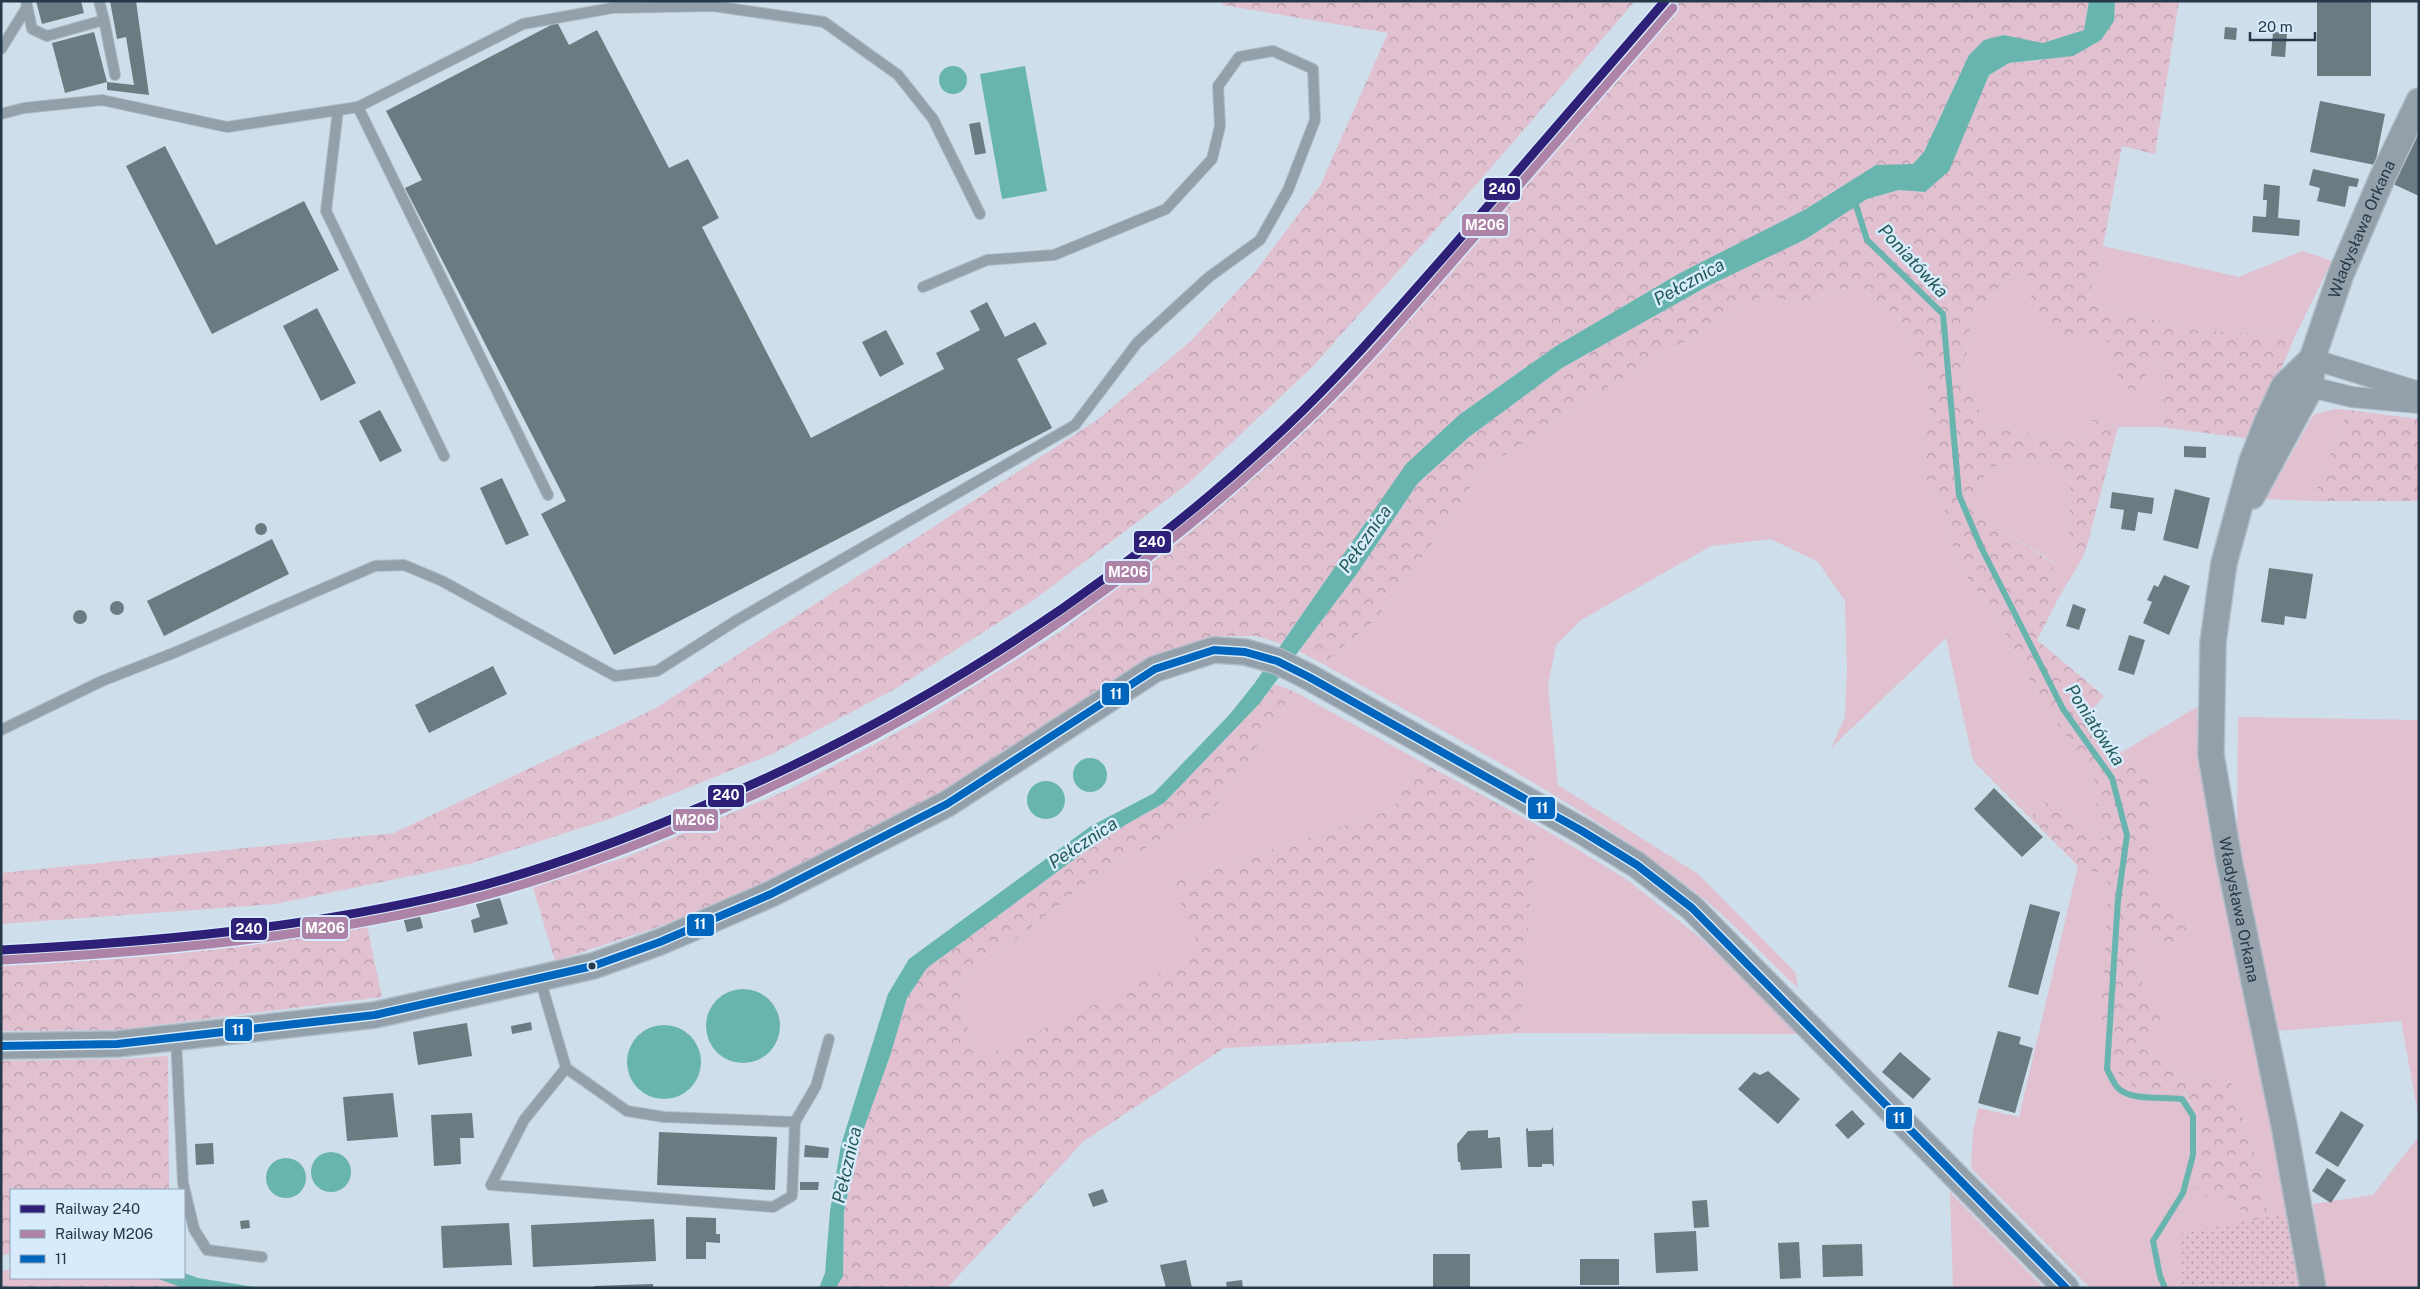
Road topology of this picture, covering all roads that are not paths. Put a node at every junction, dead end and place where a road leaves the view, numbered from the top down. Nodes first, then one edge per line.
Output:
1 (99, 1) edge
2 (26, 4) edge
3 (104, 20) junction
4 (1, 49) edge
5 (114, 75) dead end
6 (2419, 101) edge
7 (358, 106) junction
8 (338, 110) junction
9 (1, 114) edge
10 (980, 214) dead end
11 (923, 287) dead end
12 (2312, 359) junction
13 (2312, 387) junction
14 (2419, 392) edge
15 (2419, 403) edge
16 (444, 456) dead end
17 (548, 495) dead end
18 (2233, 529) junction
19 (1, 730) edge
20 (540, 979) junction
21 (176, 1038) junction
22 (829, 1039) dead end
23 (1, 1046) edge
24 (566, 1068) junction
25 (795, 1122) junction
26 (184, 1189) edge
27 (185, 1191) edge
28 (262, 1258) dead end
29 (2066, 1288) edge
30 (2313, 1288) edge

1 - 3 lane
2 - 3 lane
2 - 4 lane
3 - 5 lane
6 - 12 street, Władysława Orkana
7 - 8 lane
7 - 10 lane
7 - 17 lane
8 - 9 lane
8 - 16 lane
11 - 19 lane
12 - 13 street, Władysława Orkana
12 - 14 street
12 - 18 street, Władysława Orkana
13 - 15 street
13 - 18 street, Władysława Orkana
18 - 30 street, Władysława Orkana
20 - 21 street
20 - 24 lane
20 - 29 street
21 - 23 street
21 - 26 lane
22 - 25 lane
24 - 25 lane
24 - 25 lane
27 - 28 lane

